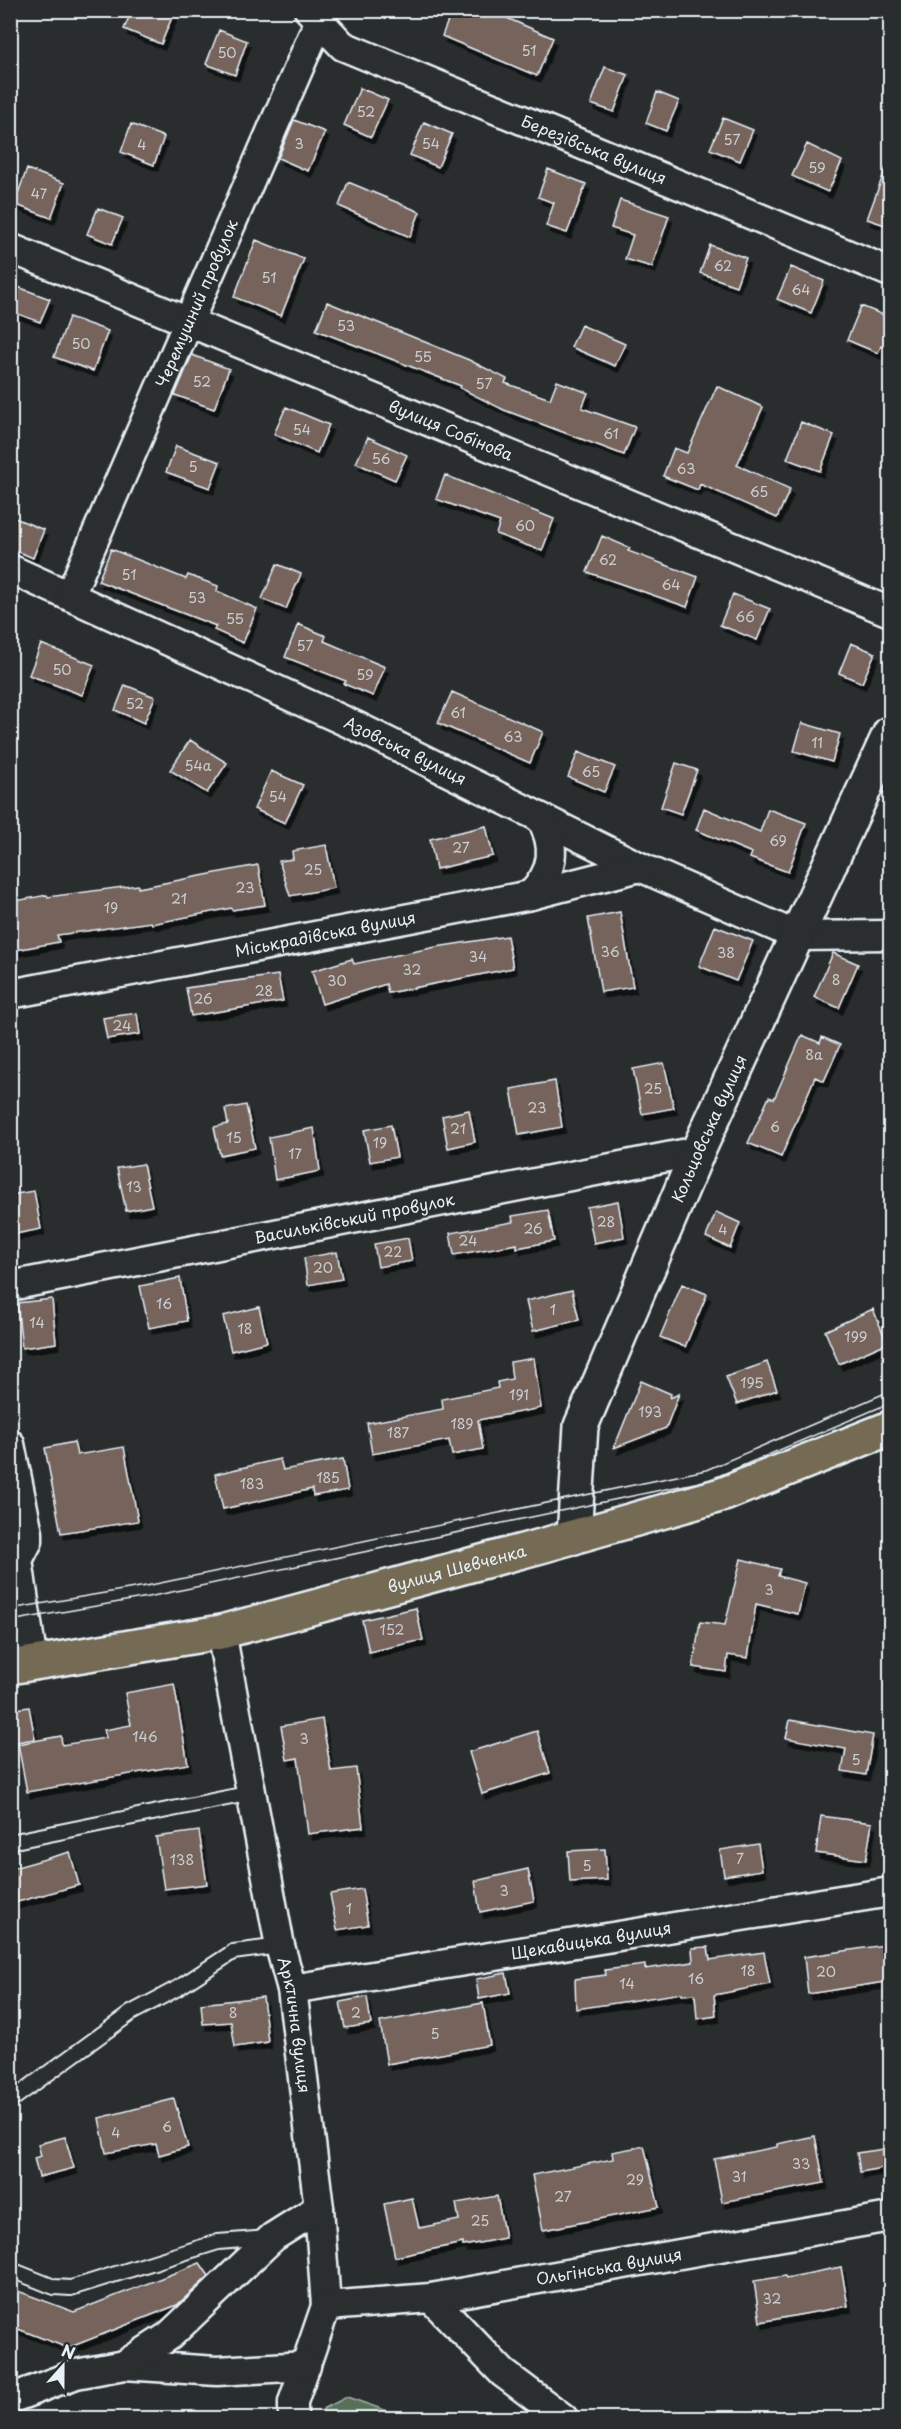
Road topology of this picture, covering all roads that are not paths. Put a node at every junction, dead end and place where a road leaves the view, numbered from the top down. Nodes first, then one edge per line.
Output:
1 (317, 14) edge
2 (10, 248) edge
3 (891, 272) edge
4 (190, 324) junction
5 (10, 570) edge
6 (70, 595) junction
7 (891, 612) edge
8 (891, 733) edge
9 (540, 818) junction
10 (640, 867) junction
11 (531, 895) junction
12 (891, 935) edge
13 (797, 936) junction
14 (10, 994) edge
15 (698, 1151) junction
16 (10, 1286) edge
17 (891, 1428) edge
18 (10, 1444) edge
19 (574, 1537) junction
20 (221, 1632) junction
21 (22, 1665) edge
22 (250, 1793) junction
23 (10, 1842) edge
24 (891, 1892) edge
25 (280, 1946) junction
26 (292, 1989) junction
27 (10, 2101) edge
28 (319, 2208) junction
29 (891, 2217) edge
30 (273, 2237) junction
31 (14, 2271) dead end
32 (431, 2298) junction
33 (326, 2306) junction
34 (124, 2365) junction
35 (306, 2366) junction
36 (10, 2399) edge
37 (293, 2418) edge
38 (563, 2418) edge

1 - 3 street, Березівська вулиця
1 - 4 street, Черемушний провулок
2 - 4 street, вулиця Собінова
4 - 6 street, Черемушний провулок
4 - 7 street, вулиця Собінова
5 - 6 street, Азовська вулиця
6 - 9 street, Азовська вулиця
8 - 13 street, Кольцовська вулиця
9 - 10 street, Азовська вулиця
9 - 11 street
10 - 11 street, Міськрадівська вулиця
10 - 13 street, Азовська вулиця
11 - 14 street, Міськрадівська вулиця
12 - 13 street
13 - 15 street, Кольцовська вулиця
15 - 16 street, Васильківський провулок
15 - 19 street, Кольцовська вулиця
17 - 19 main road, вулиця Шевченка
18 - 21 street
19 - 20 main road, вулиця Шевченка
20 - 21 main road, вулиця Шевченка
20 - 22 street, Арктична вулиця
22 - 23 lane
22 - 25 street, Арктична вулиця
24 - 26 street, Щекавицька вулиця
25 - 26 street, Арктична вулиця
25 - 27 lane
26 - 28 street, Арктична вулиця
28 - 30 street
28 - 33 street, Арктична вулиця
29 - 32 street, Ольгінська вулиця
30 - 31 lane
30 - 34 street
32 - 33 street, Ольгінська вулиця
32 - 38 street
33 - 35 street, Арктична вулиця
34 - 35 street
34 - 36 street
35 - 37 street, Арктична вулиця

